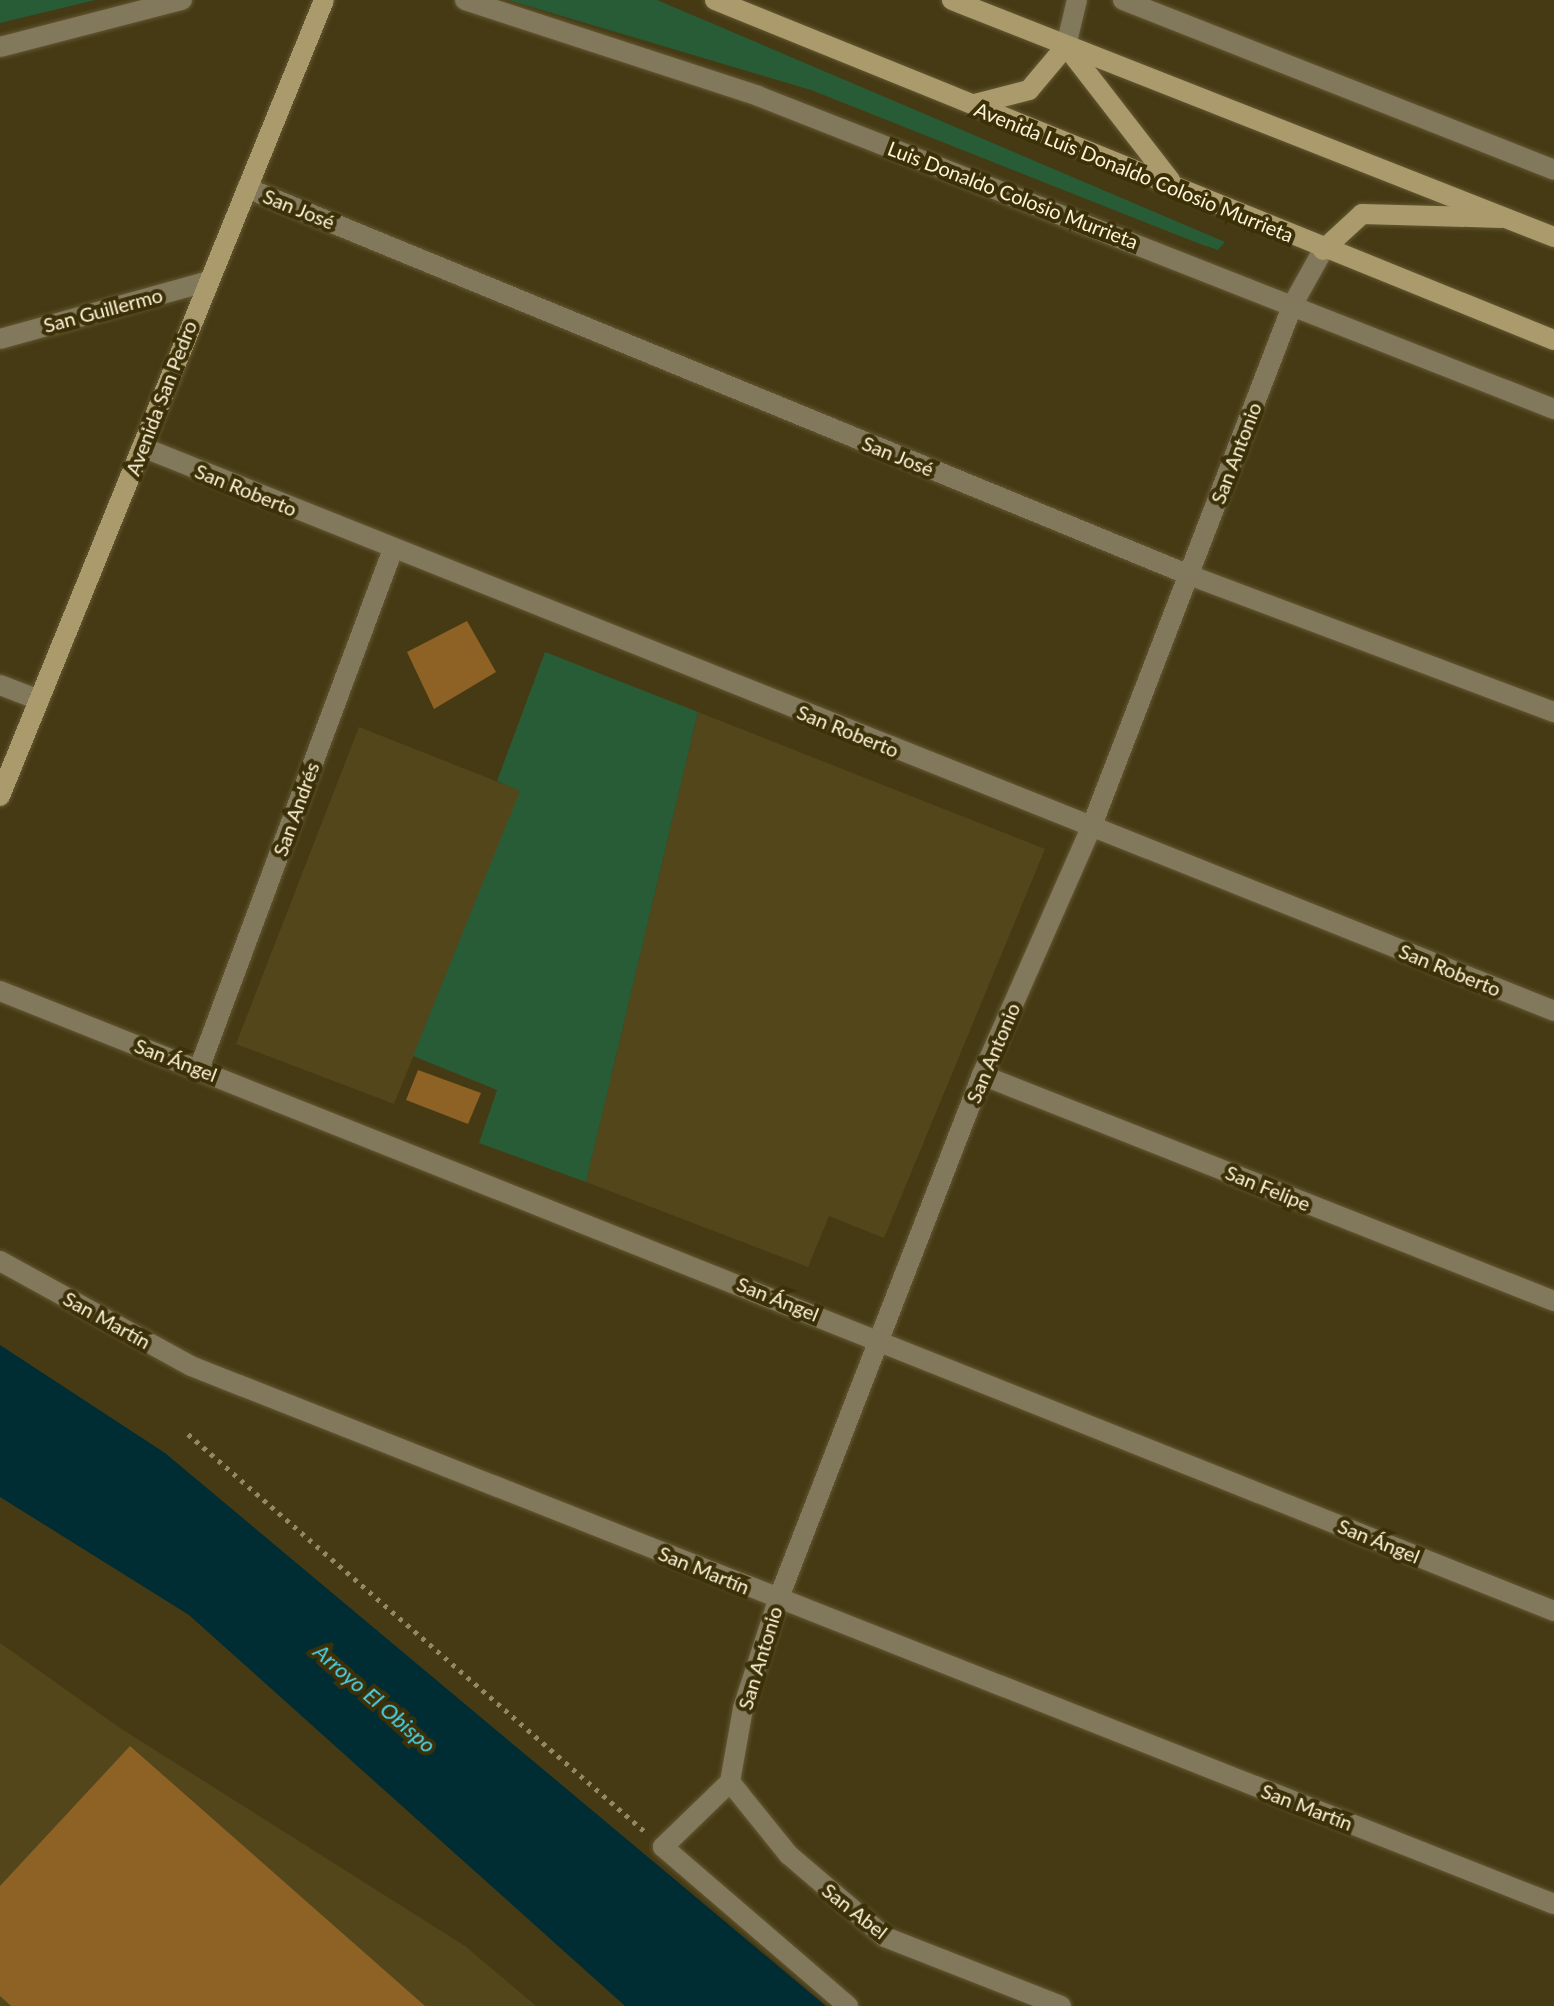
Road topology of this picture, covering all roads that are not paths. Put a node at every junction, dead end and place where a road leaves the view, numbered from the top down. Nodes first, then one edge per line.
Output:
1 (182, 0) edge
2 (324, 0) edge
3 (465, 0) edge
4 (715, 0) edge
5 (952, 0) edge
6 (1077, 0) edge
7 (1123, 0) edge
8 (1066, 46) junction
9 (0, 47) edge
10 (971, 105) junction
11 (1554, 170) edge
12 (1174, 185) junction
13 (247, 188) junction
14 (1505, 218) junction
15 (1554, 237) edge
16 (1323, 250) junction
17 (206, 282) junction
18 (1293, 304) junction
19 (0, 339) edge
20 (1554, 340) edge
21 (1554, 409) edge
22 (142, 447) junction
23 (393, 549) junction
24 (1189, 575) junction
25 (0, 685) edge
26 (39, 700) junction
27 (1554, 712) edge
28 (0, 796) edge
29 (1091, 828) junction
30 (0, 991) edge
31 (1554, 1011) edge
32 (199, 1069) junction
33 (982, 1075) junction
34 (0, 1261) edge
35 (1554, 1301) edge
36 (883, 1341) junction
37 (778, 1600) junction
38 (1554, 1611) edge
39 (730, 1782) junction
40 (1554, 1904) edge
41 (848, 2006) edge
42 (1061, 2006) edge

1 - 9 street
2 - 13 main road, Avenida San Pedro
3 - 18 street, Luis Donaldo Colosio Murrieta
4 - 10 main road, Avenida Luis Donaldo Colosio Murrieta
5 - 8 main road
6 - 8 street
7 - 11 street
8 - 10 main road
8 - 12 main road
8 - 14 main road
10 - 12 main road, Avenida Luis Donaldo Colosio Murrieta
12 - 16 main road, Avenida Luis Donaldo Colosio Murrieta
13 - 17 main road, Avenida San Pedro
13 - 24 street, San José
14 - 15 main road
14 - 16 main road
16 - 18 street, San Antonio
16 - 20 main road, Avenida Luis Donaldo Colosio Murrieta
17 - 19 street, San Guillermo
17 - 22 main road, Avenida San Pedro
18 - 21 street, Luis Donaldo Colosio Murrieta
18 - 24 street, San Antonio
22 - 23 street, San Roberto
22 - 26 main road, Avenida San Pedro
23 - 29 street, San Roberto
23 - 32 street, San Andrés
24 - 27 street, San José
24 - 29 street, San Antonio
25 - 26 street
26 - 28 main road, Avenida San Pedro
29 - 31 street, San Roberto
29 - 33 street, San Antonio
30 - 32 street, San Ángel
32 - 36 street, San Ángel
33 - 35 street, San Felipe
33 - 36 street, San Antonio
34 - 37 street, San Martín
36 - 37 street, San Antonio
36 - 38 street, San Ángel
37 - 39 street, San Antonio
37 - 40 street, San Martín
39 - 41 street
39 - 42 street, San Abel

